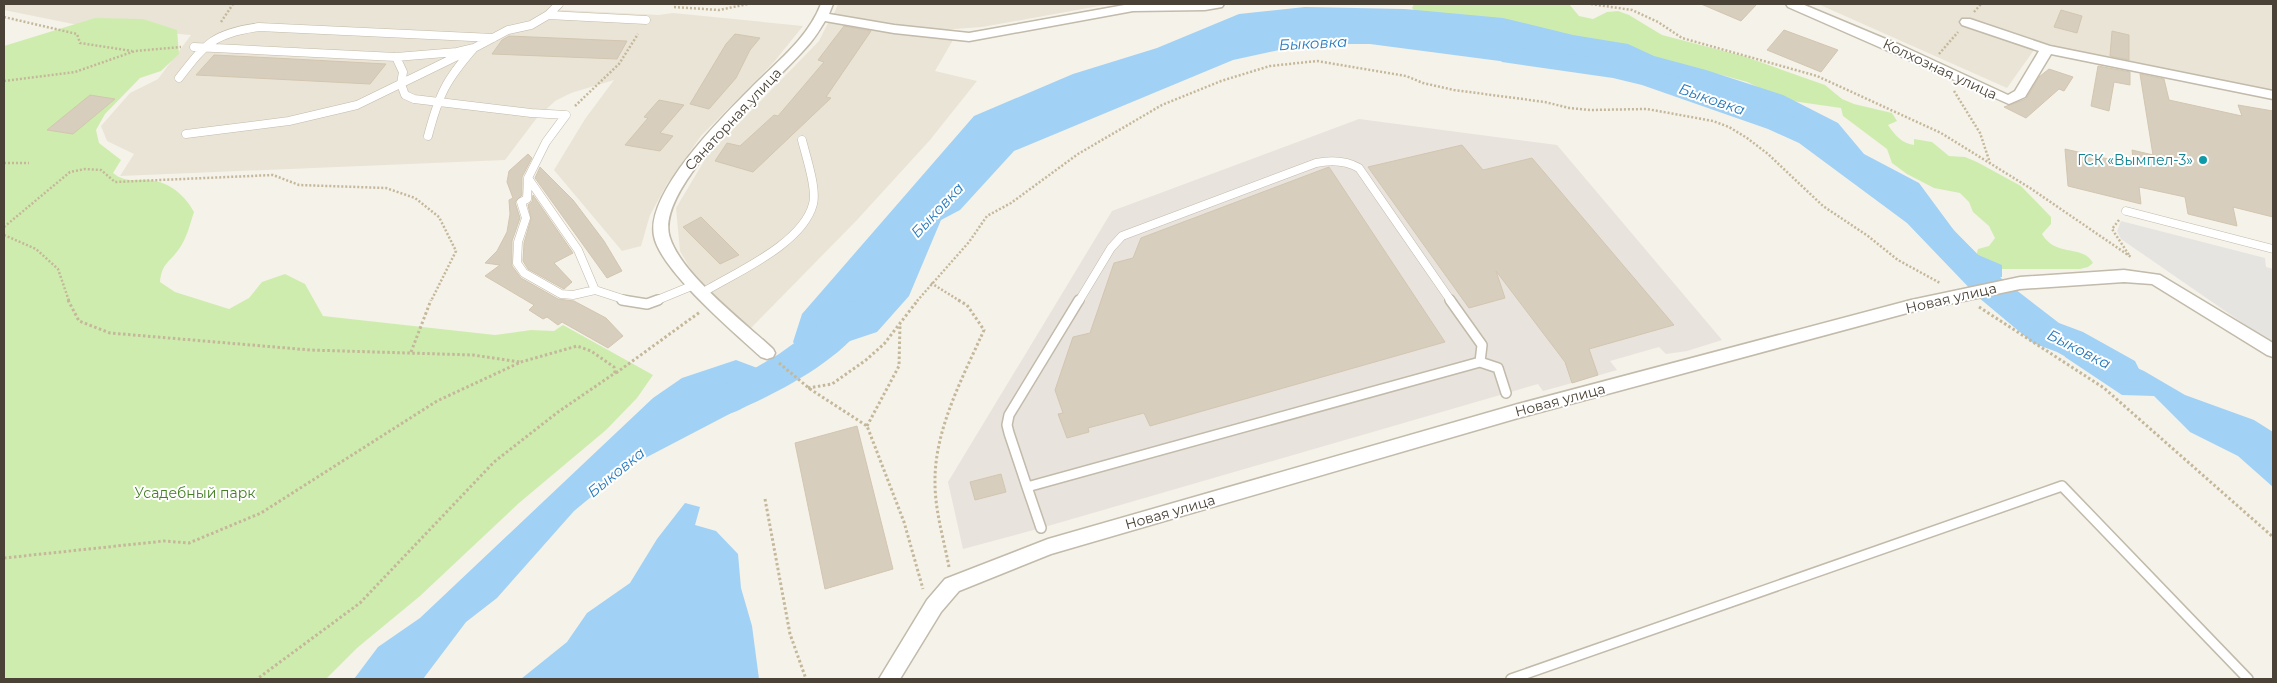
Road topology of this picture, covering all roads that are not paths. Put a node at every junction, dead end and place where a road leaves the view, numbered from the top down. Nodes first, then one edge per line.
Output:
1 (559, 4) edge
2 (1218, 4) edge
3 (1792, 4) edge
4 (825, 10) edge
5 (548, 15) junction
6 (646, 20) road end
7 (1966, 22) dead end
8 (496, 38) junction
9 (194, 47) road end
10 (203, 48) junction
11 (474, 48) junction
12 (2047, 49) junction
13 (396, 57) junction
14 (179, 78) dead end
15 (402, 84) junction
16 (2273, 95) edge
17 (437, 101) junction
18 (186, 134) dead end
19 (428, 136) dead end
20 (802, 140) dead end
21 (528, 178) junction
22 (2126, 211) road end
23 (2273, 249) edge
24 (594, 290) junction
25 (705, 292) junction
26 (2273, 351) edge
27 (767, 353) dead end
28 (1480, 362) junction
29 (1506, 393) dead end
30 (1027, 487) junction
31 (1041, 528) dead end
32 (889, 679) edge
33 (1511, 679) edge
34 (2248, 679) edge

1 - 5 lane
2 - 4 street
3 - 12 street, Колхозная улица
4 - 25 street, Санаторная улица
5 - 6 lane
5 - 8 lane
7 - 12 street
8 - 10 lane
8 - 11 lane
9 - 10 lane
10 - 13 lane
10 - 14 lane
11 - 13 lane
11 - 15 lane
11 - 17 lane
12 - 16 street
13 - 15 lane
15 - 17 lane
15 - 18 lane
17 - 19 lane
17 - 21 lane
20 - 25 lane
21 - 24 lane
21 - 24 lane
22 - 23 lane
24 - 25 lane
25 - 27 street, Санаторная улица
26 - 32 street, Новая улица
28 - 29 lane
28 - 30 lane
28 - 30 lane
30 - 31 lane
33 - 34 lane

